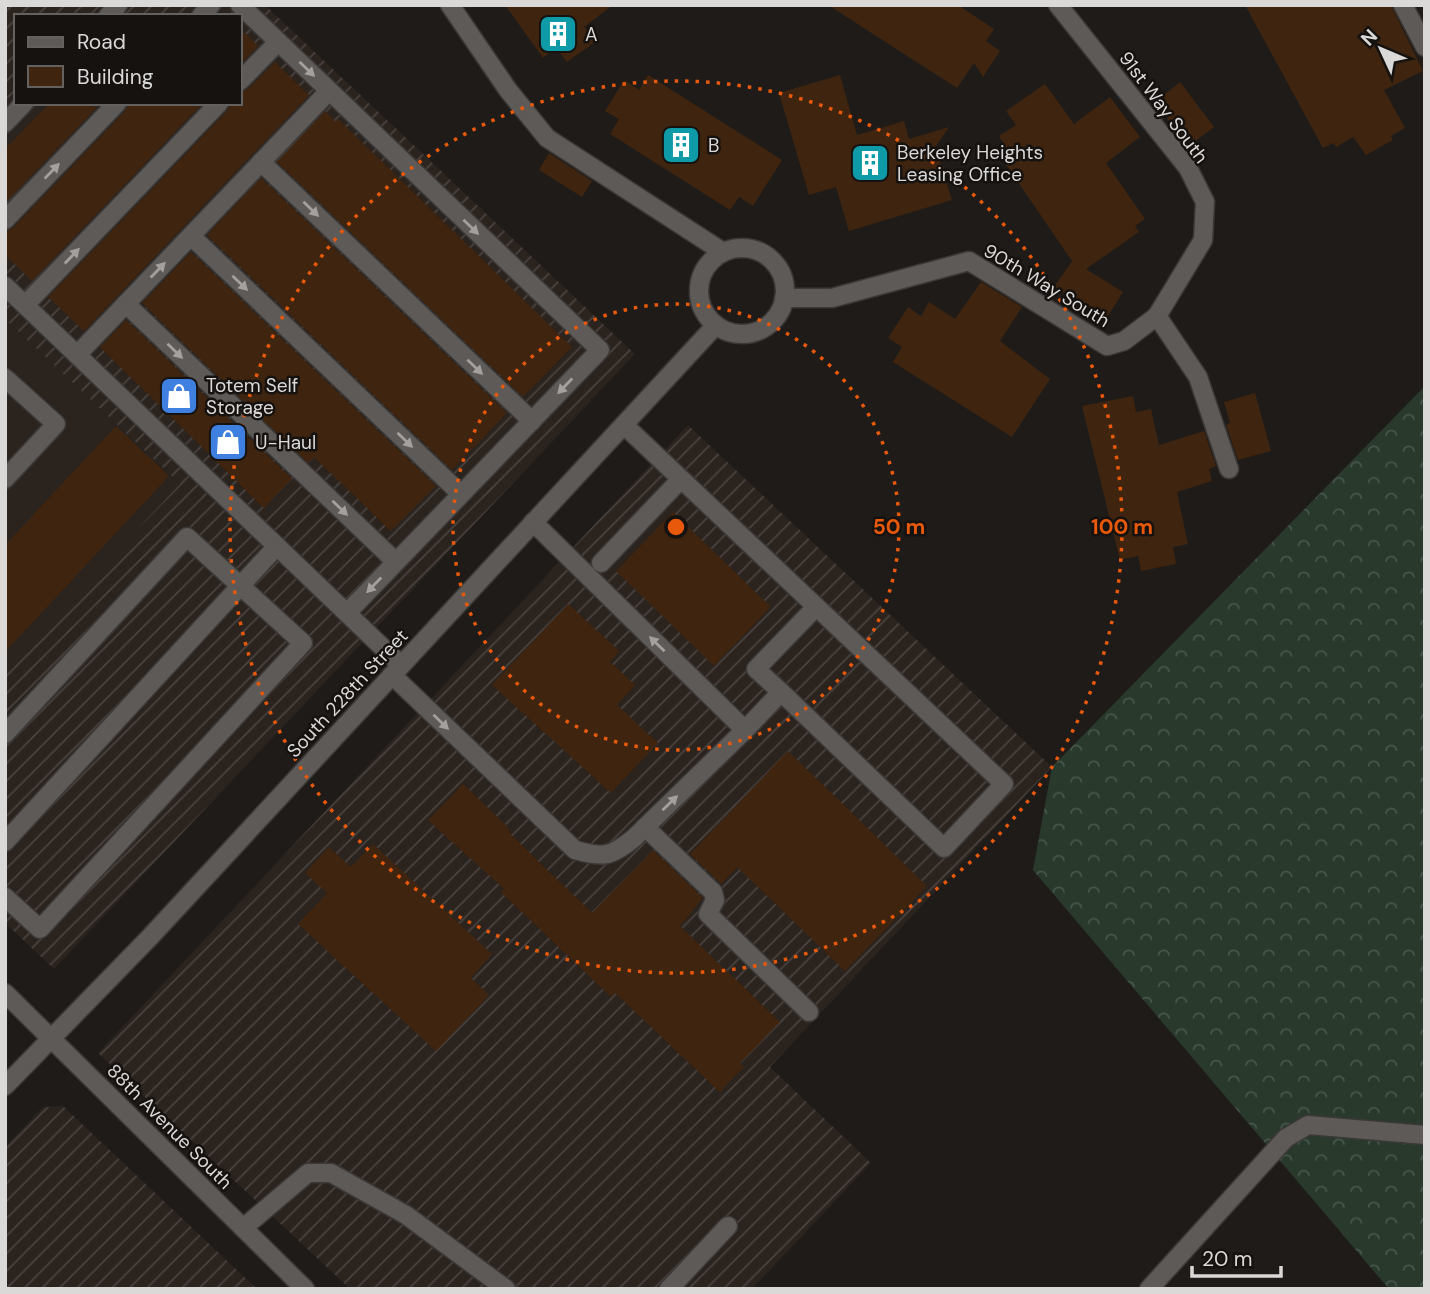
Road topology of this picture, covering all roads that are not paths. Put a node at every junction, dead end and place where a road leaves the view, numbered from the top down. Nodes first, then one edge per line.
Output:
1 (240, 5) edge
2 (450, 5) edge
3 (1058, 5) edge
4 (1403, 5) edge
5 (278, 42) junction
6 (1425, 47) edge
7 (242, 80) edge
8 (329, 91) junction
9 (22, 105) edge
10 (115, 105) edge
11 (217, 105) edge
12 (5, 123) edge
13 (261, 162) junction
14 (5, 220) edge
15 (191, 236) junction
16 (723, 252) junction
17 (5, 286) edge
18 (784, 298) junction
19 (126, 304) junction
20 (25, 305) junction
21 (1157, 316) junction
22 (716, 325) junction
23 (77, 355) junction
24 (5, 378) edge
25 (532, 421) junction
26 (624, 425) junction
27 (1229, 469) dead end
28 (5, 479) edge
29 (681, 479) junction
30 (461, 495) junction
31 (533, 522) junction
32 (277, 546) junction
33 (396, 562) junction
34 (601, 563) dead end
35 (240, 586) junction
36 (816, 607) junction
37 (347, 613) junction
38 (397, 670) junction
39 (781, 692) junction
40 (745, 730) junction
41 (5, 734) edge
42 (645, 827) junction
43 (5, 842) edge
44 (5, 897) edge
45 (5, 993) edge
46 (809, 1012) dead end
47 (51, 1038) junction
48 (5, 1086) edge
49 (1425, 1135) edge
50 (728, 1226) dead end
51 (243, 1228) junction
52 (305, 1289) edge
53 (506, 1289) edge
54 (669, 1289) edge
55 (1149, 1289) edge

1 - 5 street
2 - 16 street
3 - 21 street, 91st Way South
4 - 6 street
5 - 7 street
5 -> 8 street
8 - 13 street
8 -> 25 street
9 - 12 street
14 -> 10 street
20 -> 11 street
13 - 15 street
13 -> 25 street
19 -> 15 street
15 -> 30 street
16 - 18 street
16 - 22 street
17 - 20 street
18 - 21 street, 90th Way South
18 - 22 street
19 - 23 street
19 -> 33 street
20 - 23 street
21 - 27 street
22 - 26 street, South 228th Street
23 - 32 street
24 - 28 street
25 - 30 street
26 - 29 street
26 - 31 street, South 228th Street
29 - 34 street
29 - 36 street
30 - 33 street
31 - 38 street, South 228th Street
40 -> 31 street
32 - 35 street
32 - 37 street
33 -> 37 street
35 - 41 street
35 - 43 street
35 - 44 street
36 - 39 street
36 - 39 street
37 - 38 street
38 -> 42 street
38 - 47 street, South 228th Street
39 - 40 street
42 -> 40 street
42 - 46 street
45 - 47 street, 88th Avenue South
47 - 48 street, South 228th Street
47 - 51 street, 88th Avenue South
49 - 55 street
50 - 54 street
51 - 52 street, 88th Avenue South
51 - 53 street

